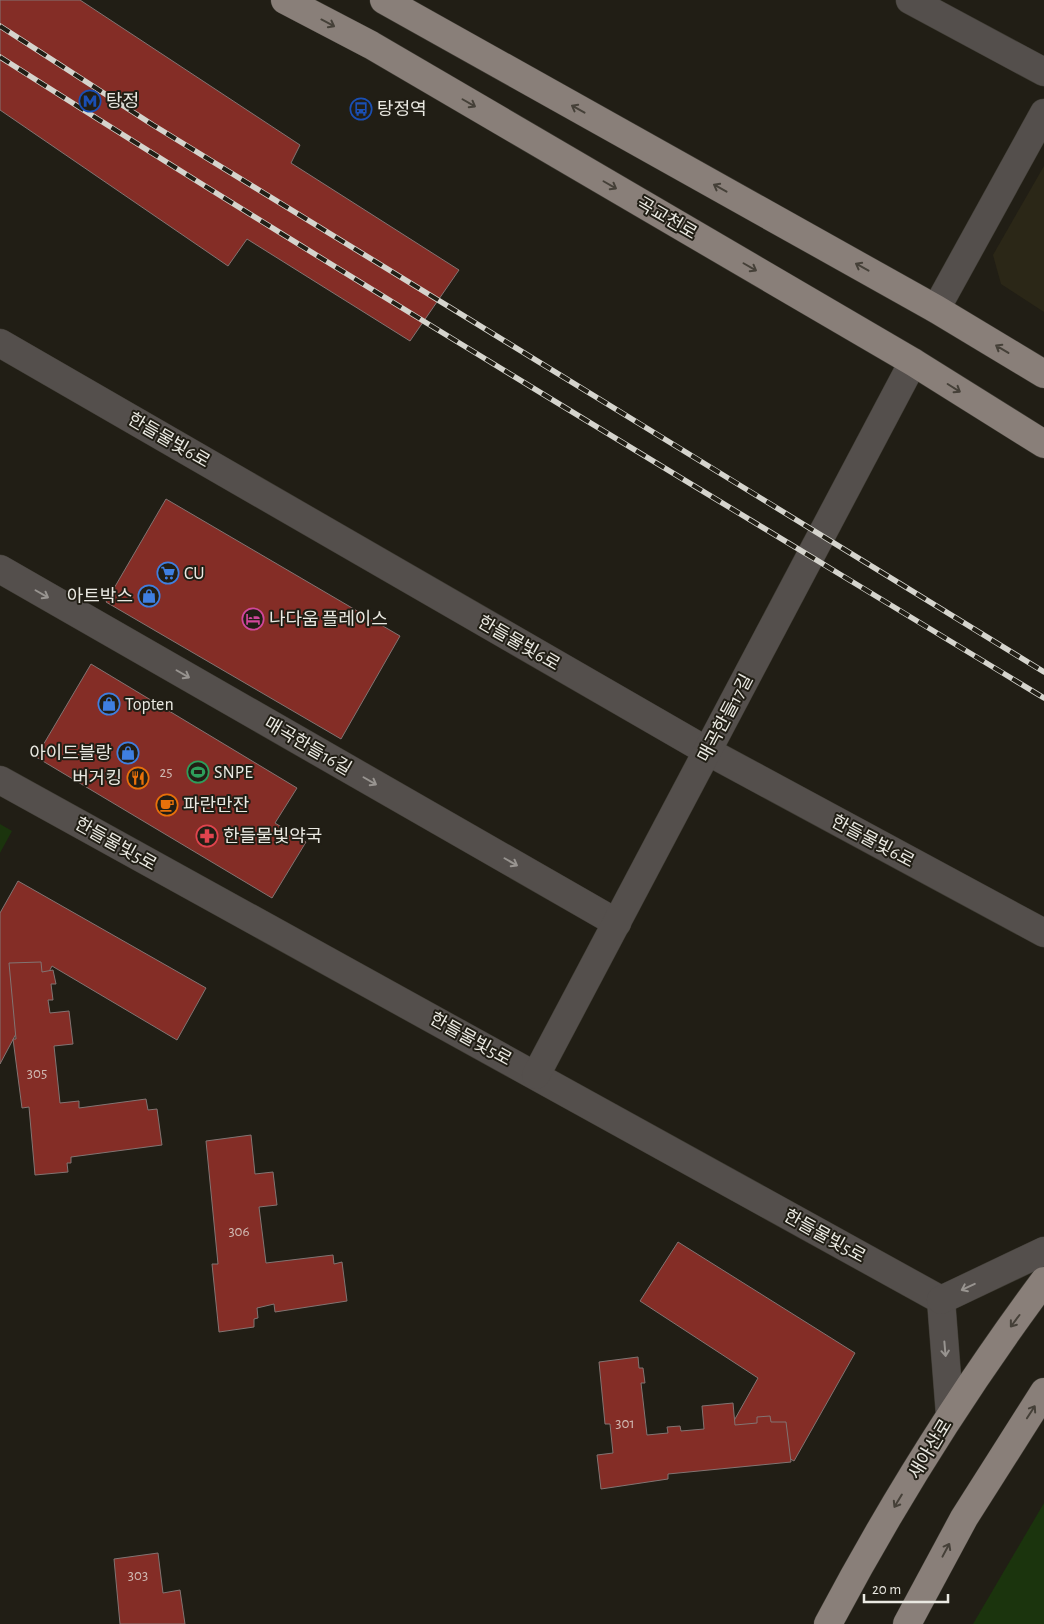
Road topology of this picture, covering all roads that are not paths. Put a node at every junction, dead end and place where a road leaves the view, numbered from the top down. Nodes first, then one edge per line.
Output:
1 (285, 0) edge
2 (384, 0) edge
3 (910, 0) edge
4 (1044, 72) edge
5 (1044, 113) edge
6 (936, 309) junction
7 (0, 343) edge
8 (913, 362) junction
9 (1044, 374) edge
10 (1044, 444) edge
11 (0, 569) edge
12 (707, 752) junction
13 (0, 780) edge
14 (617, 923) junction
15 (1044, 933) edge
16 (536, 1075) junction
17 (1044, 1251) edge
18 (1044, 1282) edge
19 (941, 1300) junction
20 (1044, 1392) edge
21 (950, 1415) junction
22 (828, 1624) edge
23 (907, 1624) edge

1 -> 8 main road, 곡교천로
6 -> 2 main road
3 - 4 street
5 - 6 street
9 -> 6 main road
7 - 12 street, 한들물빛6로
8 -> 10 main road, 곡교천로
8 - 12 street, 매곡한들17길
11 -> 14 street, 매곡한들16길
12 - 14 street, 매곡한들17길
12 - 15 street, 한들물빛6로
13 - 16 street, 한들물빛5로
14 - 16 street, 매곡한들17길
16 - 19 street, 한들물빛5로
17 -> 19 street
18 -> 21 main road, 새아산로
19 -> 21 street
23 -> 20 main road
21 -> 22 main road, 새아산로

